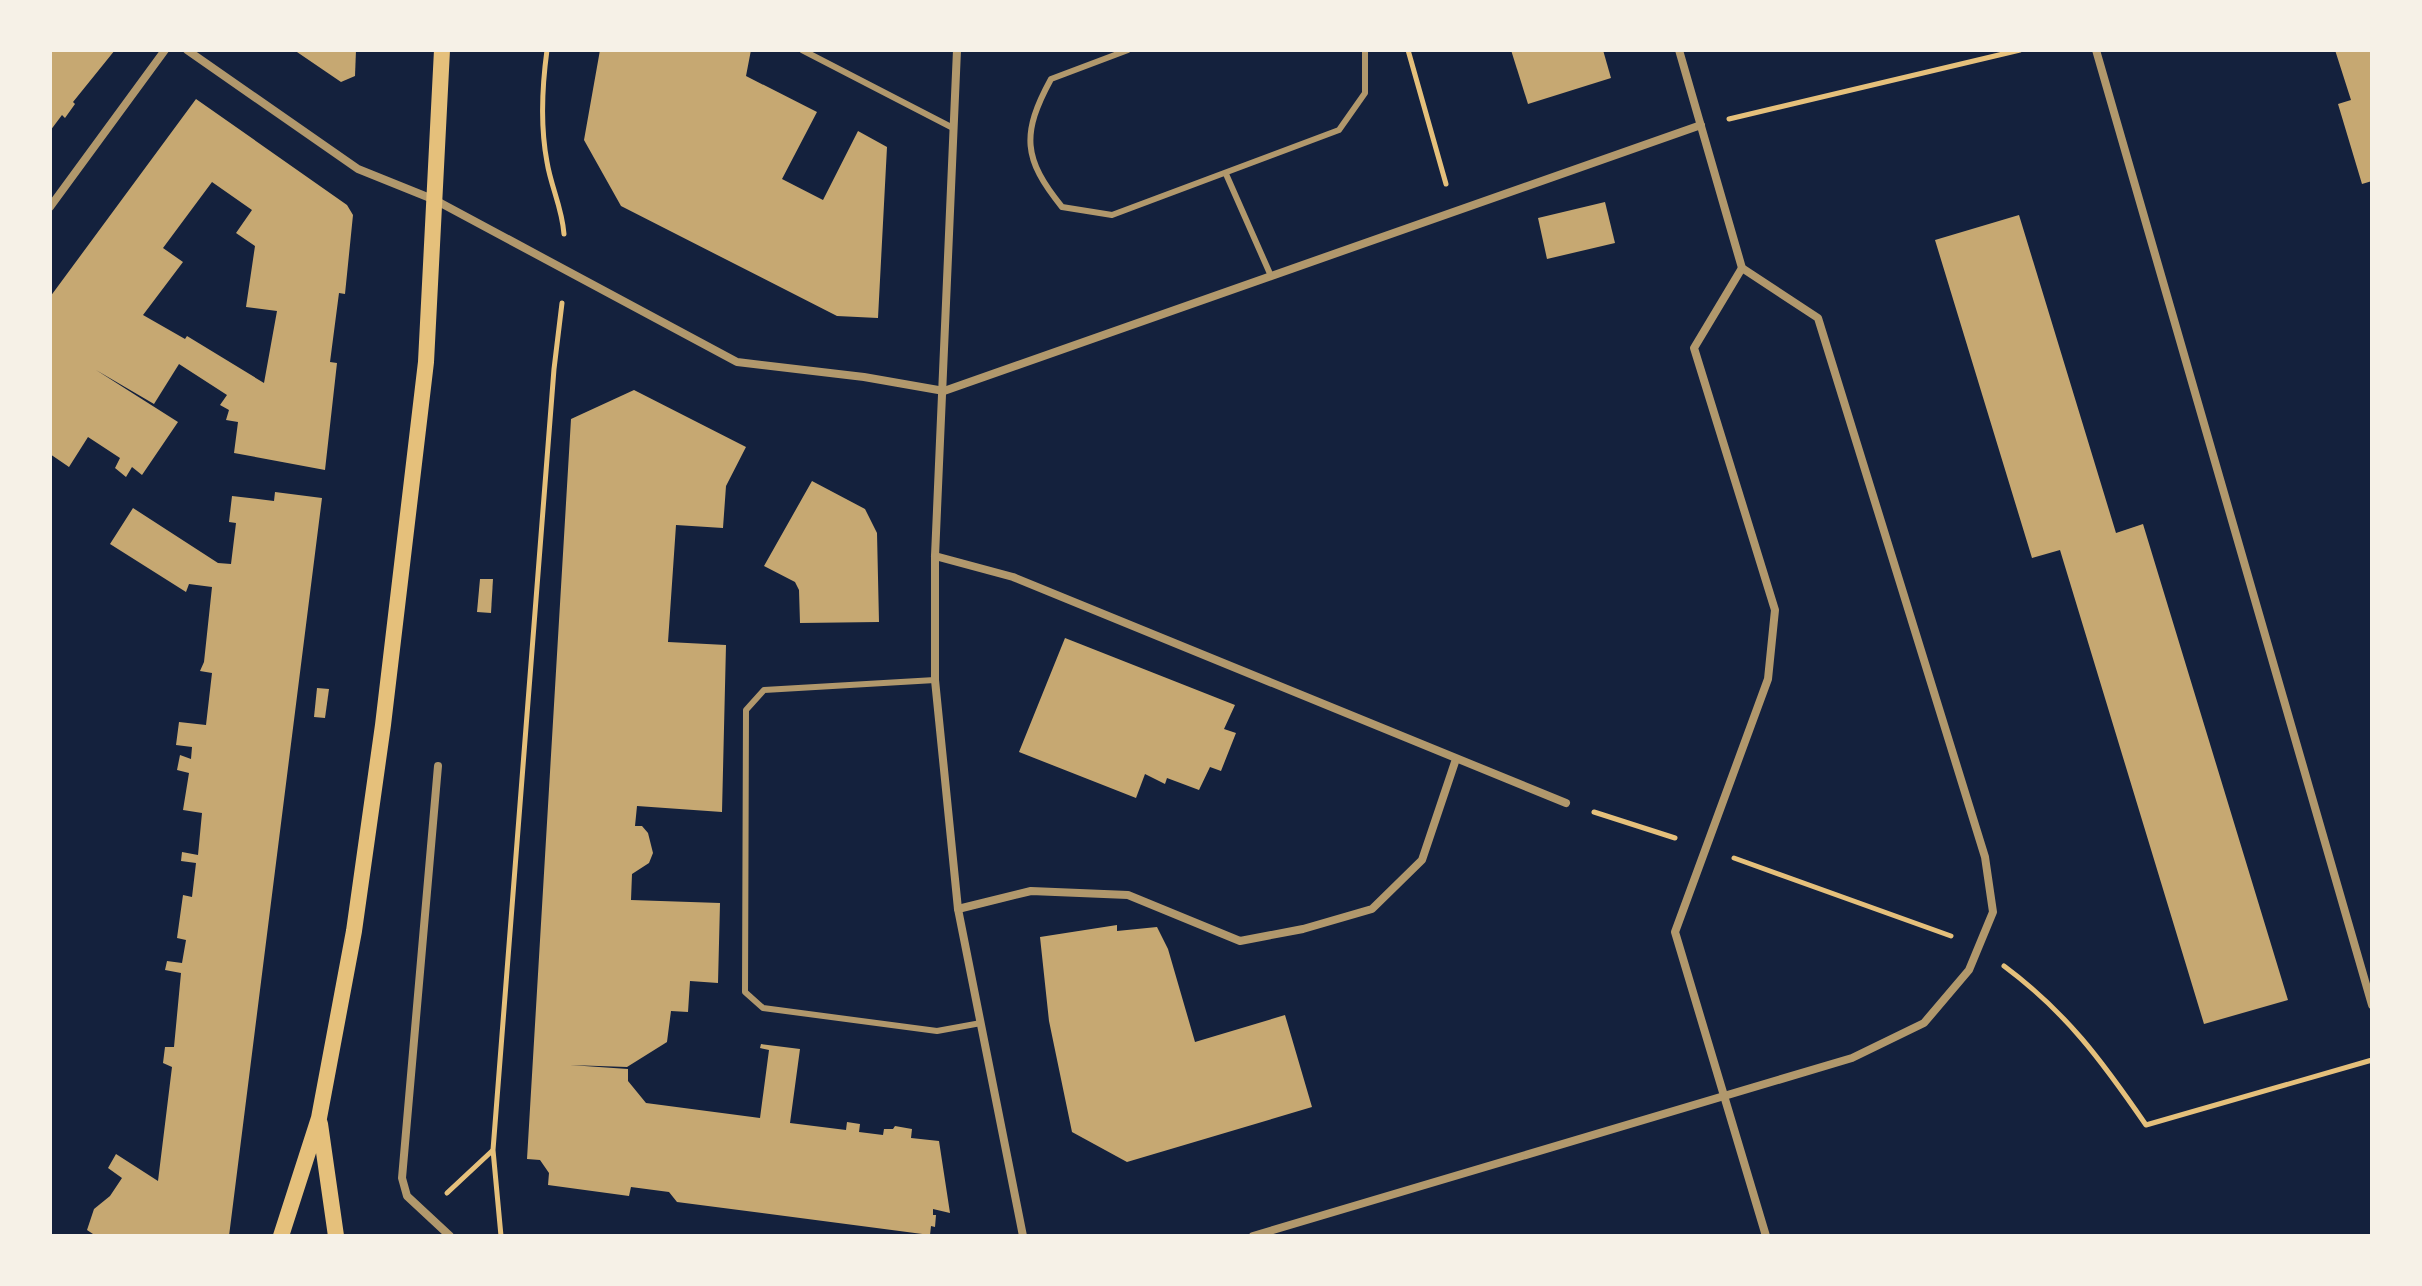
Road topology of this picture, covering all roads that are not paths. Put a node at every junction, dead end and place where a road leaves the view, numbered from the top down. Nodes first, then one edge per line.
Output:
1 (165, 50) edge
2 (187, 50) edge
3 (442, 50) edge
4 (802, 50) edge
5 (957, 50) edge
6 (1128, 50) edge
7 (1365, 50) edge
8 (1679, 50) edge
9 (2096, 50) edge
10 (1701, 125) junction
11 (953, 128) junction
12 (1226, 174) junction
13 (435, 200) junction
14 (50, 207) edge
15 (1742, 268) junction
16 (1271, 276) junction
17 (944, 391) junction
18 (935, 556) junction
19 (935, 680) junction
20 (1456, 759) junction
21 (438, 766) dead end
22 (1566, 803) dead end
23 (958, 909) junction
24 (2372, 1005) edge
25 (981, 1023) junction
26 (1723, 1098) junction
27 (319, 1118) junction
28 (1272, 1233) edge
29 (281, 1236) edge
30 (336, 1236) edge
31 (450, 1236) edge
32 (1023, 1236) edge
33 (1253, 1236) edge
34 (1766, 1236) edge

1 - 14 street
2 - 13 street
3 - 13 main road
4 - 11 lane
5 - 11 street
6 - 12 lane
7 - 12 lane
8 - 10 street
9 - 24 street
10 - 15 street
10 - 16 street
11 - 17 street
12 - 16 lane
13 - 17 street
13 - 27 main road
15 - 26 street
15 - 26 street
16 - 17 street
17 - 18 street
18 - 19 street
18 - 20 street
19 - 23 street
19 - 25 lane
20 - 22 street
20 - 23 street
21 - 31 street
23 - 25 street
25 - 32 street
26 - 28 street
26 - 34 street
27 - 29 main road
27 - 30 main road
28 - 33 street

